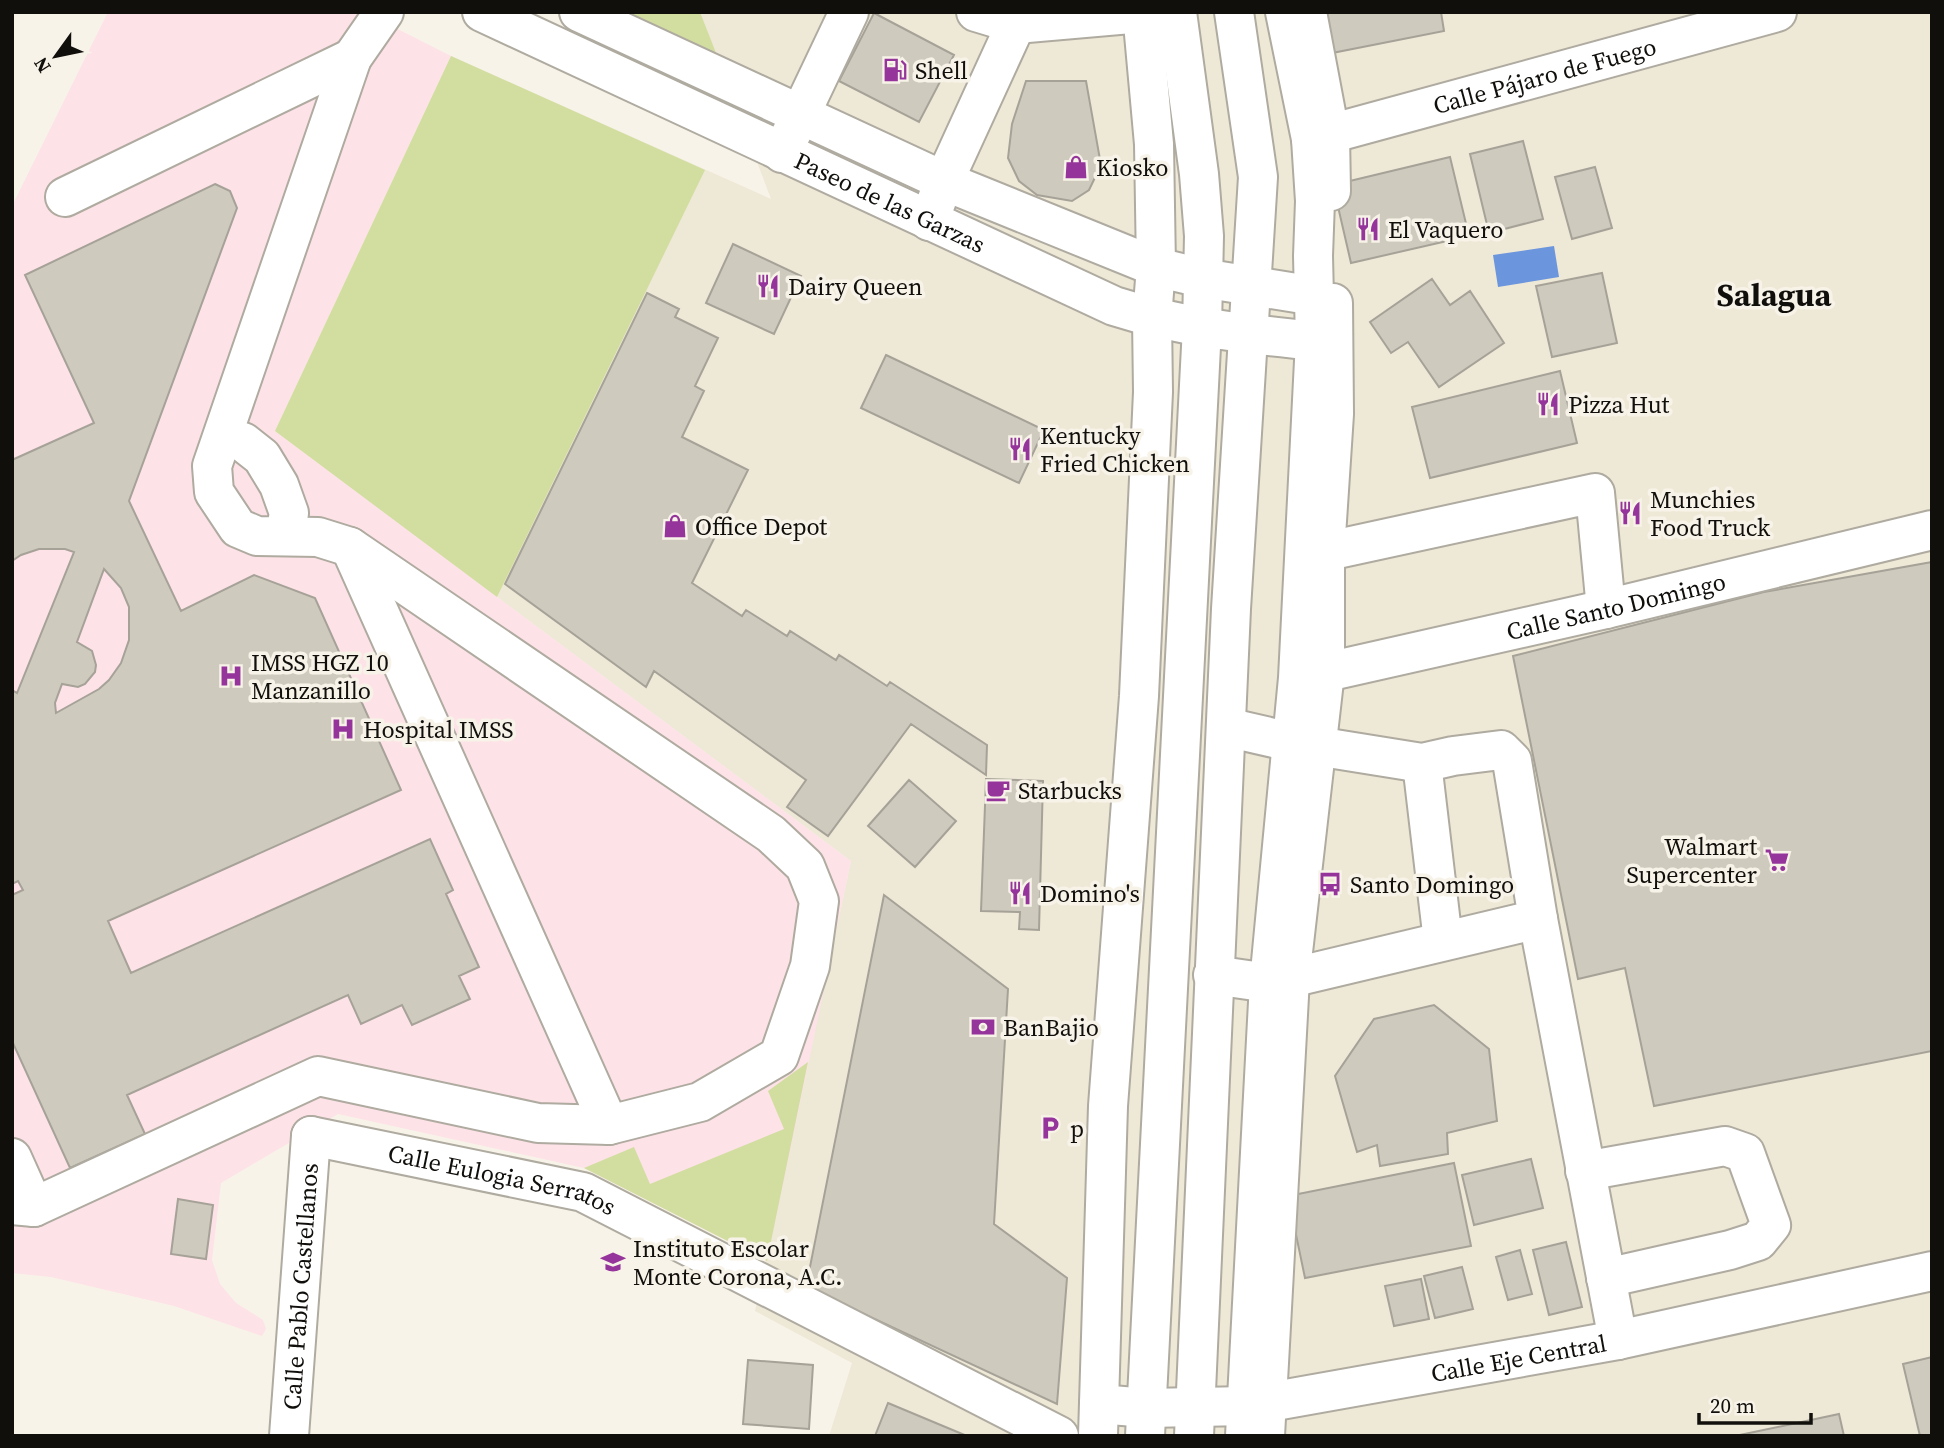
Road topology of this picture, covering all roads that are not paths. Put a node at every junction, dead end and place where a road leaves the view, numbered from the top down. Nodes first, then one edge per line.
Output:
1 (384, 12) edge
2 (482, 12) edge
3 (579, 12) edge
4 (849, 12) edge
5 (976, 12) edge
6 (1234, 12) edge
7 (1285, 12) edge
8 (1307, 12) edge
9 (1777, 12) edge
10 (1154, 13) edge
11 (1016, 24) junction
12 (352, 58) junction
13 (801, 113) junction
14 (1321, 136) junction
15 (782, 153) junction
16 (885, 153) junction
17 (944, 181) junction
18 (870, 194) junction
19 (65, 197) dead end
20 (929, 221) junction
21 (1156, 267) junction
22 (1202, 278) junction
23 (1251, 286) junction
24 (1315, 296) junction
25 (1152, 318) junction
26 (1202, 327) junction
27 (1248, 334) junction
28 (1315, 341) junction
29 (224, 436) junction
30 (1932, 530) edge
31 (285, 535) junction
32 (350, 547) junction
33 (1315, 553) junction
34 (1606, 609) junction
35 (1312, 675) junction
36 (1226, 727) junction
37 (1304, 744) junction
38 (1422, 764) junction
39 (1122, 914) junction
40 (1538, 919) junction
41 (1443, 941) junction
42 (1213, 975) junction
43 (1280, 981) junction
44 (284, 1092) junction
45 (609, 1125) junction
46 (311, 1136) junction
47 (12, 1158) edge
48 (1585, 1171) junction
49 (23, 1206) edge
50 (1153, 1248) junction
51 (1932, 1271) edge
52 (1606, 1278) junction
53 (1618, 1340) junction
54 (1098, 1420) edge
55 (1256, 1420) edge
56 (1146, 1422) edge
57 (1194, 1422) edge
58 (289, 1436) edge
59 (1059, 1436) edge

1 - 12 main road
2 - 15 main road, Paseo de las Garzas
3 - 13 main road, Paseo de las Garzas
4 - 13 main road
5 - 11 main road
6 - 23 main road
7 - 14 main road
8 - 14 main road
9 - 14 main road, Calle Pájaro de Fuego
10 - 11 main road
10 - 21 main road
10 - 22 main road
11 - 17 main road
12 - 19 main road
12 - 29 main road
13 - 15 main road
13 - 16 main road, Paseo de las Garzas
14 - 24 main road
14 - 33 main road
15 - 18 main road, Paseo de las Garzas
16 - 17 main road, Paseo de las Garzas
16 - 18 main road
17 - 20 main road
17 - 21 main road, Paseo de las Garzas
18 - 20 main road, Paseo de las Garzas
20 - 25 main road, Paseo de las Garzas
21 - 22 main road, Paseo de las Garzas
21 - 25 main road
22 - 23 main road, Paseo de las Garzas
22 - 26 main road
23 - 24 main road, Paseo de las Garzas
23 - 27 main road
24 - 28 main road
25 - 26 main road, Paseo de las Garzas
25 - 39 main road
26 - 27 main road, Paseo de las Garzas
26 - 50 main road
27 - 28 main road, Paseo de las Garzas
27 - 36 main road
28 - 33 main road
29 - 31 main road
29 - 31 main road
30 - 34 main road, Calle Santo Domingo
31 - 32 main road
32 - 45 main road
32 - 45 main road
33 - 34 main road
33 - 35 main road
34 - 35 main road, Calle Santo Domingo
35 - 37 main road
36 - 37 main road
36 - 42 main road
37 - 38 main road
37 - 43 main road
38 - 40 main road
38 - 41 main road
39 - 50 main road
39 - 54 main road
40 - 41 main road
40 - 48 main road
41 - 43 main road
42 - 43 main road
42 - 57 main road
43 - 55 main road
44 - 45 main road
44 - 46 main road
44 - 49 main road
46 - 58 main road, Calle Pablo Castellanos
46 - 59 main road, Calle Eulogia Serratos
47 - 49 main road
48 - 52 main road
48 - 52 main road
50 - 56 main road
51 - 53 main road, Calle Eje Central
52 - 53 main road
53 - 55 main road, Calle Eje Central
54 - 56 main road, Calle Eje Central
55 - 57 main road, Calle Eje Central
56 - 57 main road, Calle Eje Central

